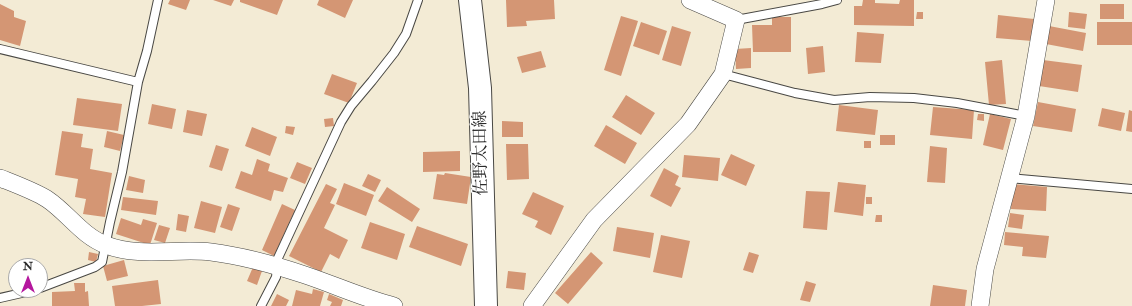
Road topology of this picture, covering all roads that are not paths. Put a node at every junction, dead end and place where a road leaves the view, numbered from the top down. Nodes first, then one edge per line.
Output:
1 (158, 0) edge
2 (418, 0) edge
3 (470, 0) edge
4 (690, 0) edge
5 (837, 0) edge
6 (1046, 0) edge
7 (736, 20) junction
8 (0, 49) edge
9 (722, 74) junction
10 (138, 82) junction
11 (1026, 116) junction
12 (0, 178) edge
13 (1009, 178) junction
14 (1132, 189) edge
15 (106, 245) junction
16 (277, 266) junction
17 (48, 285) edge
18 (261, 306) edge
19 (394, 306) edge
20 (486, 306) edge
21 (532, 306) edge
22 (980, 306) edge

1 - 10 lane
2 - 16 lane
3 - 20 main road, 佐野太田線
4 - 7 street
5 - 7 lane
6 - 11 street
7 - 9 street
8 - 10 lane
9 - 11 lane
9 - 21 street
10 - 15 lane
11 - 13 street
12 - 15 street
13 - 14 lane
13 - 22 street
15 - 16 street
15 - 17 lane
16 - 18 lane
16 - 19 street

